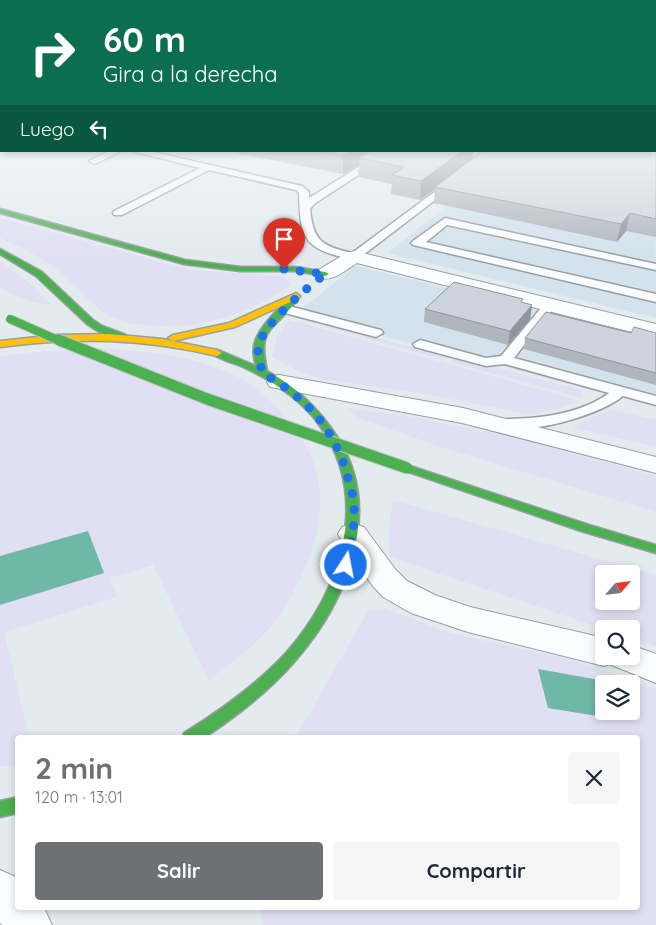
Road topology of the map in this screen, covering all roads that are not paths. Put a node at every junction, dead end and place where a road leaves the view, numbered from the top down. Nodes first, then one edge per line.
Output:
1 (199, 172) edge
2 (233, 172) edge
3 (357, 172) edge
4 (457, 179) edge
5 (305, 208) junction
6 (0, 211) edge
7 (118, 213) dead end
8 (0, 251) edge
9 (354, 257) junction
10 (656, 266) edge
11 (309, 286) junction
12 (656, 298) edge
13 (550, 306) junction
14 (285, 309) junction
15 (5, 317) edge
16 (656, 332) edge
17 (376, 333) dead end
18 (123, 336) junction
19 (160, 340) junction
20 (0, 344) edge
21 (420, 344) dead end
22 (505, 360) junction
23 (271, 378) junction
24 (620, 391) junction
25 (656, 400) edge
26 (495, 423) junction
27 (656, 465) edge
28 (352, 534) junction
29 (656, 549) edge
30 (595, 650) edge
31 (640, 663) edge
32 (656, 669) edge
33 (194, 735) edge
34 (15, 806) edge
35 (0, 809) edge
36 (0, 892) edge
37 (15, 906) edge
38 (19, 910) edge
39 (30, 925) edge

1 - 7 lane
2 - 5 lane
3 - 5 lane
4 - 9 lane
5 - 9 lane
6 - 11 main road
8 - 18 main road
9 - 11 street
9 - 13 street
10 - 12 lane
11 - 14 main road
11 - 19 main road
13 - 16 street
13 - 22 lane
14 - 17 lane
14 - 23 main road
15 - 29 main road, bridge
18 - 19 main road
18 - 20 main road
19 - 23 main road
21 - 22 lane
22 - 24 lane
23 - 26 street
23 - 28 main road
24 - 25 lane
24 - 26 lane
26 - 27 street
28 - 30 street
28 - 33 main road
31 - 32 street
34 - 35 main road
36 - 37 street
38 - 39 street

